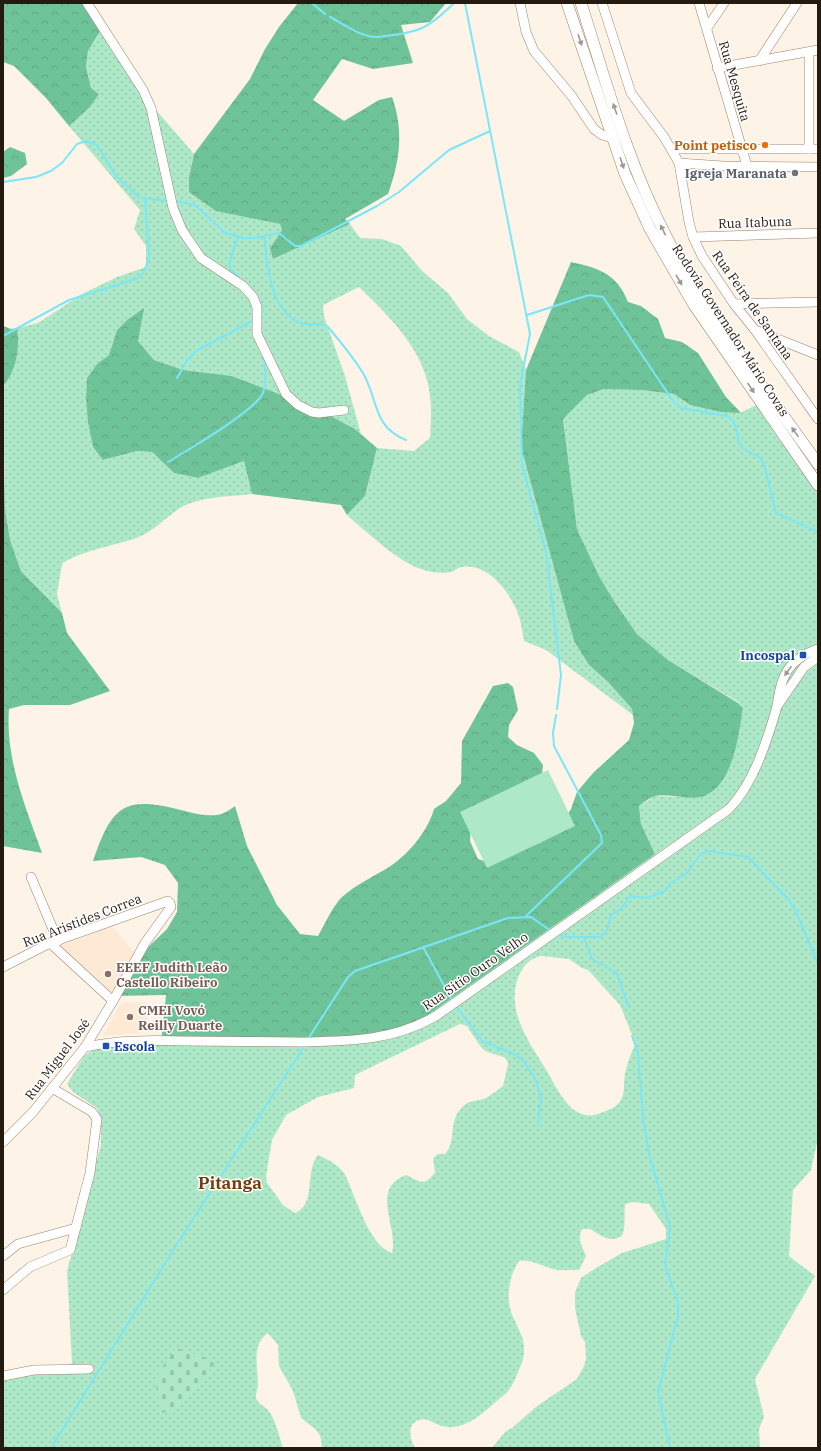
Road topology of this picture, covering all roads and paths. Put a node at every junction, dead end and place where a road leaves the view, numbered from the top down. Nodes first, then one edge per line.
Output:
1 (87, 3) edge
2 (520, 3) edge
3 (567, 3) edge
4 (602, 3) edge
5 (699, 3) edge
6 (724, 3) edge
7 (797, 3) edge
8 (583, 5) edge
9 (707, 28) junction
10 (818, 50) edge
11 (808, 52) junction
12 (759, 61) junction
13 (717, 68) junction
14 (814, 86) edge
15 (613, 138) junction
16 (672, 149) junction
17 (742, 149) junction
18 (813, 149) edge
19 (679, 163) junction
20 (747, 166) junction
21 (818, 167) edge
22 (818, 233) edge
23 (693, 237) junction
24 (818, 302) edge
25 (734, 304) junction
26 (755, 330) junction
27 (818, 355) edge
28 (344, 410) dead end
29 (818, 419) edge
30 (818, 464) edge
31 (818, 485) edge
32 (818, 649) edge
33 (818, 657) edge
34 (777, 708) junction
35 (31, 877) dead end
36 (170, 903) joint
37 (54, 942) junction
38 (3, 967) edge
39 (113, 1001) junction
40 (85, 1047) junction
41 (52, 1088) junction
42 (3, 1142) edge
43 (76, 1228) junction
44 (3, 1256) edge
45 (3, 1290) edge
46 (88, 1369) dead end
47 (3, 1376) edge

1 - 28 street
2 - 15 street
3 -> 15 main road, Rodovia Governador Mário Covas
4 - 16 street, Rua Feira de Santana
5 - 9 street, Rua Mesquita
6 - 9 street
7 - 12 street
30 -> 8 main road, Rodovia Governador Mário Covas
9 - 13 street, Rua Mesquita
10 - 11 street
11 - 12 street
11 - 14 street
12 - 13 street
13 - 17 street, Rua Mesquita
14 - 18 street
15 -> 31 main road, Rodovia Governador Mário Covas
16 - 17 street
16 - 19 street, Rua Feira de Santana
17 - 18 street
17 - 20 street, Rua Mesquita
19 - 20 street
19 - 23 street, Rua Feira de Santana
20 - 21 street
22 - 23 street, Rua Itabuna
23 - 25 street, Rua Feira de Santana
24 - 25 street
25 - 26 street, Rua Feira de Santana
26 - 27 street
26 - 29 street, Rua Feira de Santana
32 -> 34 street, Rua Sitio Ouro Velho
33 - 34 street, Rua Sitio Ouro Velho
34 - 40 street, Rua Sitio Ouro Velho
35 - 37 street
36 - 37 street, Rua Aristides Correa
36 - 39 street, Rua Miguel José
37 - 38 street, Rua Aristides Correa
37 - 39 street
39 - 40 street, Rua Miguel José
40 - 41 street, Rua Miguel José
41 - 42 street, Rua Miguel José
41 - 43 street
43 - 44 street
43 - 45 street
46 - 47 street

